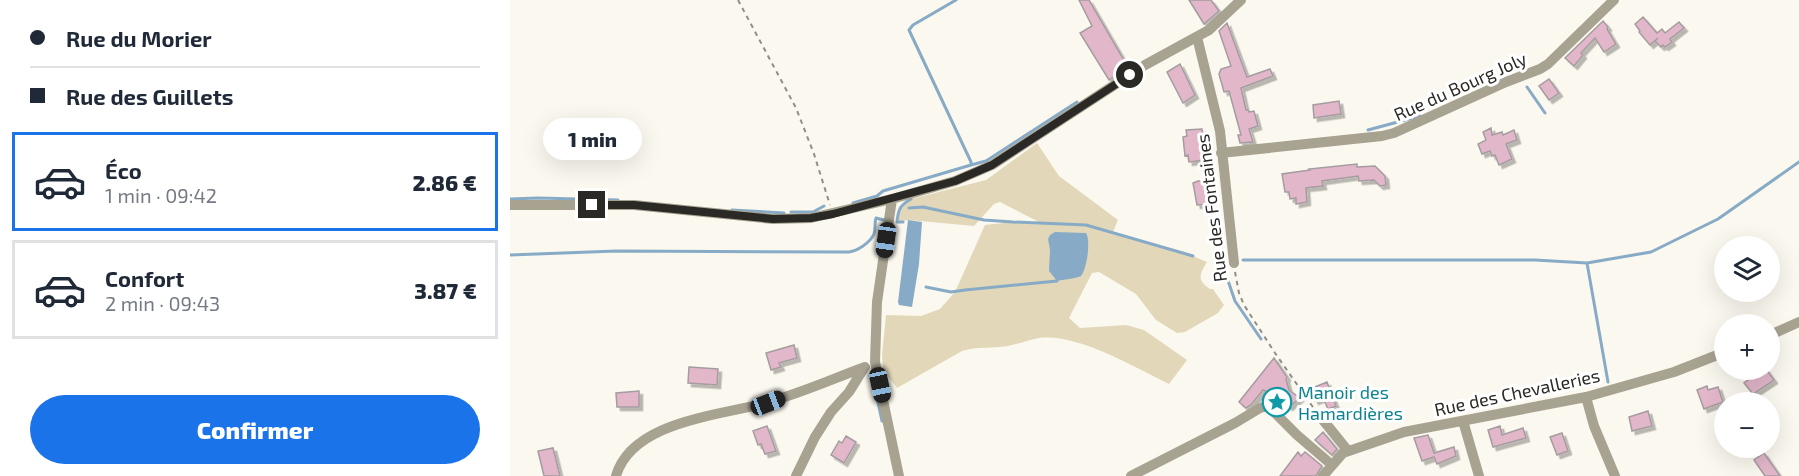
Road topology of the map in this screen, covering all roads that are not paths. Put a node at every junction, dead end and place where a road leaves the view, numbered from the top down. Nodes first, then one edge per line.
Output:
1 (1242, 0) edge
2 (1614, 0) edge
3 (1197, 36) junction
4 (1221, 153) junction
5 (892, 199) junction
6 (510, 205) edge
7 (1234, 263) road end
8 (1799, 322) edge
9 (1780, 331) edge
10 (1714, 356) edge
11 (870, 365) junction
12 (1586, 397) junction
13 (1323, 420) road end
14 (1463, 421) junction
15 (1348, 451) junction
16 (1332, 465) junction
17 (616, 476) edge
18 (796, 476) edge
19 (899, 476) edge
20 (1131, 476) edge
21 (1323, 476) edge
22 (1479, 476) edge
23 (1615, 476) edge

1 - 3 street
2 - 4 street, Rue du Bourg Joly
3 - 4 street, Rue des Fontaines
3 - 5 street
4 - 7 street, Rue des Fontaines
5 - 6 street
5 - 11 street
8 - 9 street
10 - 12 street, Rue des Chevalleries
11 - 17 street
11 - 18 street
11 - 19 street
12 - 14 street, Rue des Chevalleries
12 - 23 street
13 - 15 street
14 - 15 street, Rue des Chevalleries
14 - 22 street
15 - 16 street, Rue des Chevalleries
16 - 20 street
16 - 21 street, Rue des Chevalleries

